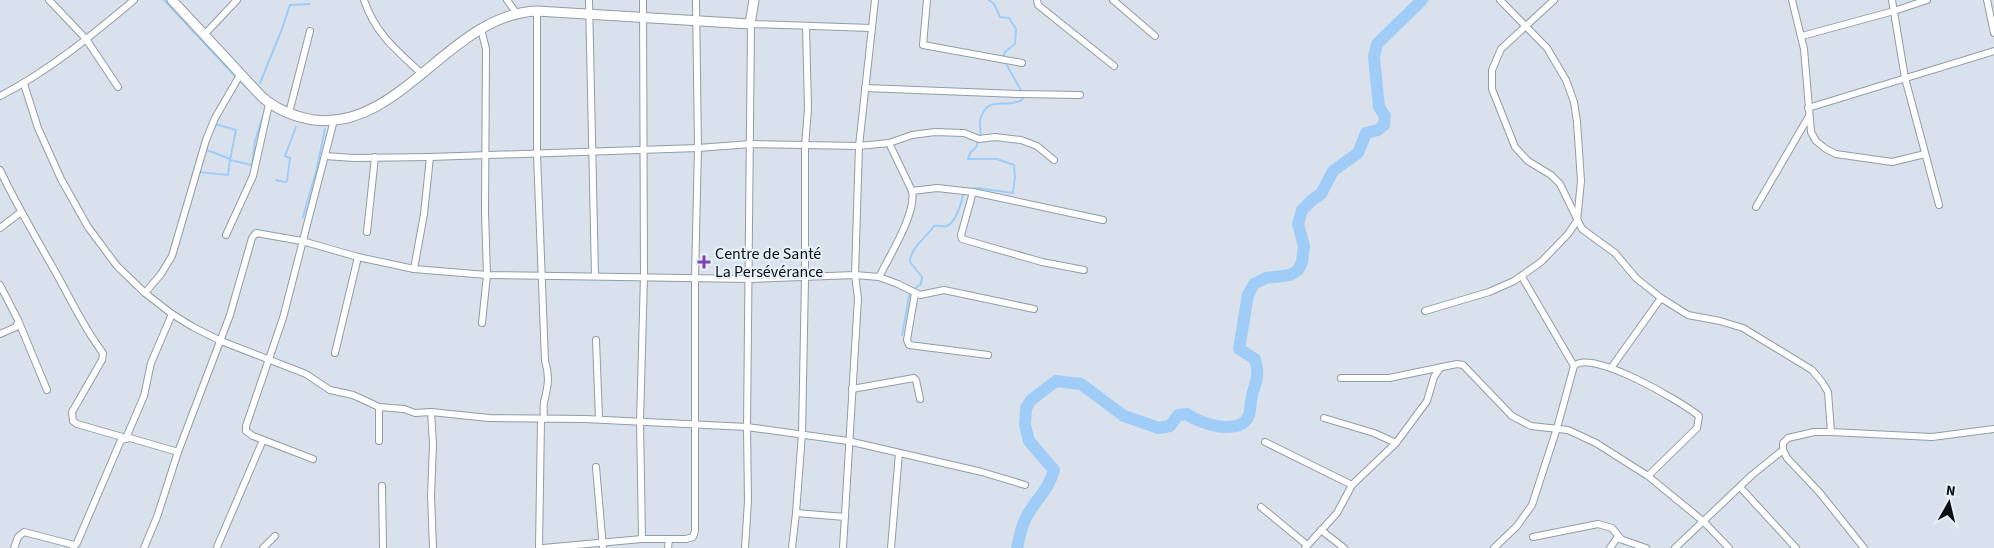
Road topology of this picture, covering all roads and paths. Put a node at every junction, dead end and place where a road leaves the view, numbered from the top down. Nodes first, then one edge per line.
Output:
1 (49, 0) edge
2 (134, 0) edge
3 (172, 0) edge
4 (237, 0) edge
5 (364, 0) edge
6 (507, 0) edge
7 (589, 0) edge
8 (643, 0) edge
9 (696, 0) edge
10 (754, 0) edge
11 (875, 0) edge
12 (927, 0) edge
13 (1037, 0) edge
14 (1113, 0) edge
15 (1500, 0) edge
16 (1554, 0) edge
17 (1792, 0) edge
18 (1892, 0) edge
19 (1927, 0) edge
20 (1987, 0) edge
21 (537, 11) junction
22 (1894, 11) junction
23 (589, 13) junction
24 (517, 14) junction
25 (642, 18) junction
26 (697, 22) junction
27 (751, 24) junction
28 (806, 26) junction
29 (1525, 27) junction
30 (871, 28) junction
31 (481, 29) junction
32 (310, 31) dead end
33 (1994, 33) edge
34 (204, 34) junction
35 (1155, 36) dead end
36 (1802, 36) junction
37 (86, 39) junction
38 (1994, 51) edge
39 (1022, 63) dead end
40 (1114, 66) dead end
41 (422, 73) junction
42 (240, 75) junction
43 (1905, 78) junction
44 (24, 84) junction
45 (118, 87) dead end
46 (865, 88) junction
47 (1080, 95) dead end
48 (0, 96) edge
49 (269, 104) junction
50 (1808, 108) junction
51 (289, 113) junction
52 (1809, 116) junction
53 (334, 120) junction
54 (889, 143) junction
55 (751, 144) junction
56 (804, 146) junction
57 (859, 146) junction
58 (698, 148) junction
59 (644, 150) junction
60 (592, 151) junction
61 (537, 154) junction
62 (1925, 154) junction
63 (485, 155) junction
64 (325, 156) junction
65 (430, 157) junction
66 (376, 158) junction
67 (1054, 160) dead end
68 (0, 170) edge
69 (912, 191) junction
70 (973, 192) junction
71 (1939, 205) dead end
72 (1756, 207) dead end
73 (21, 212) junction
74 (1103, 220) dead end
75 (1577, 221) junction
76 (0, 228) edge
77 (368, 232) dead end
78 (226, 234) dead end
79 (302, 241) junction
80 (358, 257) junction
81 (414, 269) junction
82 (1084, 270) dead end
83 (487, 275) junction
84 (543, 275) junction
85 (595, 276) junction
86 (644, 276) junction
87 (855, 276) junction
88 (1522, 277) junction
89 (695, 278) junction
90 (806, 278) junction
91 (879, 278) junction
92 (749, 279) junction
93 (0, 285) edge
94 (145, 293) junction
95 (915, 293) junction
96 (1661, 298) junction
97 (1034, 309) dead end
98 (1425, 311) dead end
99 (172, 314) junction
100 (18, 322) junction
101 (482, 323) dead end
102 (0, 334) edge
103 (596, 340) dead end
104 (221, 341) junction
105 (335, 353) dead end
106 (988, 355) dead end
107 (268, 359) junction
108 (1574, 366) junction
109 (1440, 368) junction
110 (1611, 368) junction
111 (1341, 378) dead end
112 (852, 389) junction
113 (47, 390) dead end
114 (920, 400) dead end
115 (379, 407) junction
116 (431, 412) junction
117 (1324, 418) dead end
118 (543, 419) junction
119 (599, 420) junction
120 (640, 421) junction
121 (695, 423) junction
122 (747, 427) junction
123 (1557, 428) junction
124 (1994, 430) edge
125 (1831, 432) junction
126 (802, 434) junction
127 (126, 438) junction
128 (263, 440) junction
129 (379, 441) dead end
130 (848, 441) junction
131 (1265, 442) dead end
132 (1396, 443) junction
133 (1783, 450) junction
134 (178, 452) junction
135 (899, 453) junction
136 (313, 459) dead end
137 (596, 467) dead end
138 (1648, 476) junction
139 (382, 486) dead end
140 (1025, 486) dead end
141 (1352, 486) junction
142 (1740, 487) junction
143 (1261, 507) dead end
144 (796, 513) junction
145 (844, 517) junction
146 (1704, 522) junction
147 (1321, 530) junction
148 (275, 536) dead end
149 (1533, 537) dead end
150 (642, 539) junction
151 (669, 539) junction
152 (1621, 539) junction
153 (603, 545) edge
154 (74, 547) edge
155 (217, 547) edge
156 (1306, 547) edge
157 (14, 548) edge
158 (144, 548) edge
159 (263, 548) edge
160 (383, 548) edge
161 (432, 548) edge
162 (541, 548) edge
163 (668, 548) edge
164 (745, 548) edge
165 (792, 548) edge
166 (843, 548) edge
167 (891, 548) edge
168 (1344, 548) edge
169 (1494, 548) edge
170 (1610, 548) edge
171 (1646, 548) edge
172 (1674, 548) edge
173 (1729, 548) edge
174 (1796, 548) edge
175 (1864, 548) edge

1 - 37 street
2 - 37 street
3 - 34 main road
4 - 34 street
5 - 41 street
6 - 24 street
7 - 23 street
8 - 25 street
9 - 26 street
10 - 27 main road
11 - 30 street
12 - 39 street
13 - 40 street
14 - 35 street
15 - 29 street
16 - 29 street
17 - 36 street
18 - 22 street
19 - 22 street
20 - 33 street
21 - 23 main road
21 - 24 main road
21 - 61 street
22 - 36 street
22 - 43 street
23 - 25 main road
23 - 60 street
24 - 31 main road
25 - 26 main road
25 - 59 street
26 - 27 main road
26 - 58 street
27 - 28 street
27 - 55 street
28 - 30 street
28 - 56 street
29 - 75 street
29 - 75 street
30 - 46 street
31 - 41 main road
31 - 63 street
32 - 51 street
34 - 42 main road
36 - 50 street
37 - 44 street
37 - 45 street
38 - 43 street
41 - 53 main road
42 - 49 main road
42 - 94 street
43 - 50 street
43 - 62 street
44 - 48 street
44 - 94 street
46 - 47 street
46 - 57 street
49 - 51 main road
49 - 78 street
50 - 52 street
51 - 53 main road
52 - 62 street
52 - 72 street
53 - 64 street
54 - 57 street
54 - 67 street
54 - 69 street
55 - 56 street
55 - 58 street
55 - 92 street
56 - 57 street
56 - 90 street
57 - 87 street
58 - 59 street
58 - 89 street
59 - 60 street
59 - 86 street
60 - 61 street
60 - 85 street
61 - 63 street
61 - 84 street
62 - 71 street
63 - 65 street
63 - 83 street
64 - 66 street
64 - 79 street
65 - 66 street
65 - 81 street
66 - 77 street
68 - 73 street
69 - 70 street
69 - 91 street
70 - 74 street
70 - 82 street
73 - 76 street
73 - 127 street
75 - 88 street
75 - 96 street
79 - 80 street
79 - 104 street
79 - 107 street
80 - 81 street
80 - 105 street
81 - 83 street
83 - 84 street
83 - 101 street
84 - 85 street
84 - 118 street
85 - 86 street
86 - 89 street
86 - 120 street
87 - 90 street
87 - 91 street
87 - 112 street
88 - 98 street
88 - 108 street
89 - 92 street
89 - 121 street
90 - 92 street
90 - 126 street
91 - 95 street
92 - 122 street
93 - 100 street
94 - 99 street
95 - 97 street
95 - 106 street
96 - 110 street
96 - 125 street
99 - 104 street
99 - 127 street
100 - 102 street
100 - 113 street
103 - 119 street
104 - 107 street
104 - 134 street
107 - 115 street
107 - 128 street
108 - 110 street
108 - 123 street
109 - 111 street
109 - 123 street
109 - 132 street
110 - 138 street
112 - 114 street
112 - 130 street
115 - 116 street
115 - 129 street
116 - 118 street
116 - 161 street
117 - 132 street
118 - 119 street
118 - 162 street
119 - 120 street
120 - 121 street
120 - 150 street
121 - 122 street
121 - 151 street
122 - 126 street
122 - 164 street
123 - 138 street
123 - 169 street
124 - 125 street
125 - 133 street
126 - 130 street
126 - 144 street
127 - 134 street
127 - 154 street
128 - 136 street
128 - 155 street
130 - 135 street
130 - 145 street
131 - 141 street
132 - 141 street
133 - 142 street
133 - 175 street
134 - 158 street
135 - 140 street
135 - 167 street
137 - 153 street
138 - 146 street
139 - 160 street
141 - 147 street
142 - 146 street
142 - 174 street
143 - 156 street
144 - 145 street
144 - 165 street
145 - 166 street
146 - 172 street
146 - 173 street
147 - 156 street
147 - 168 street
148 - 159 street
149 - 152 street
150 - 151 street
150 - 153 street
151 - 163 street
152 - 170 street
152 - 171 street
153 - 162 street
154 - 157 street

